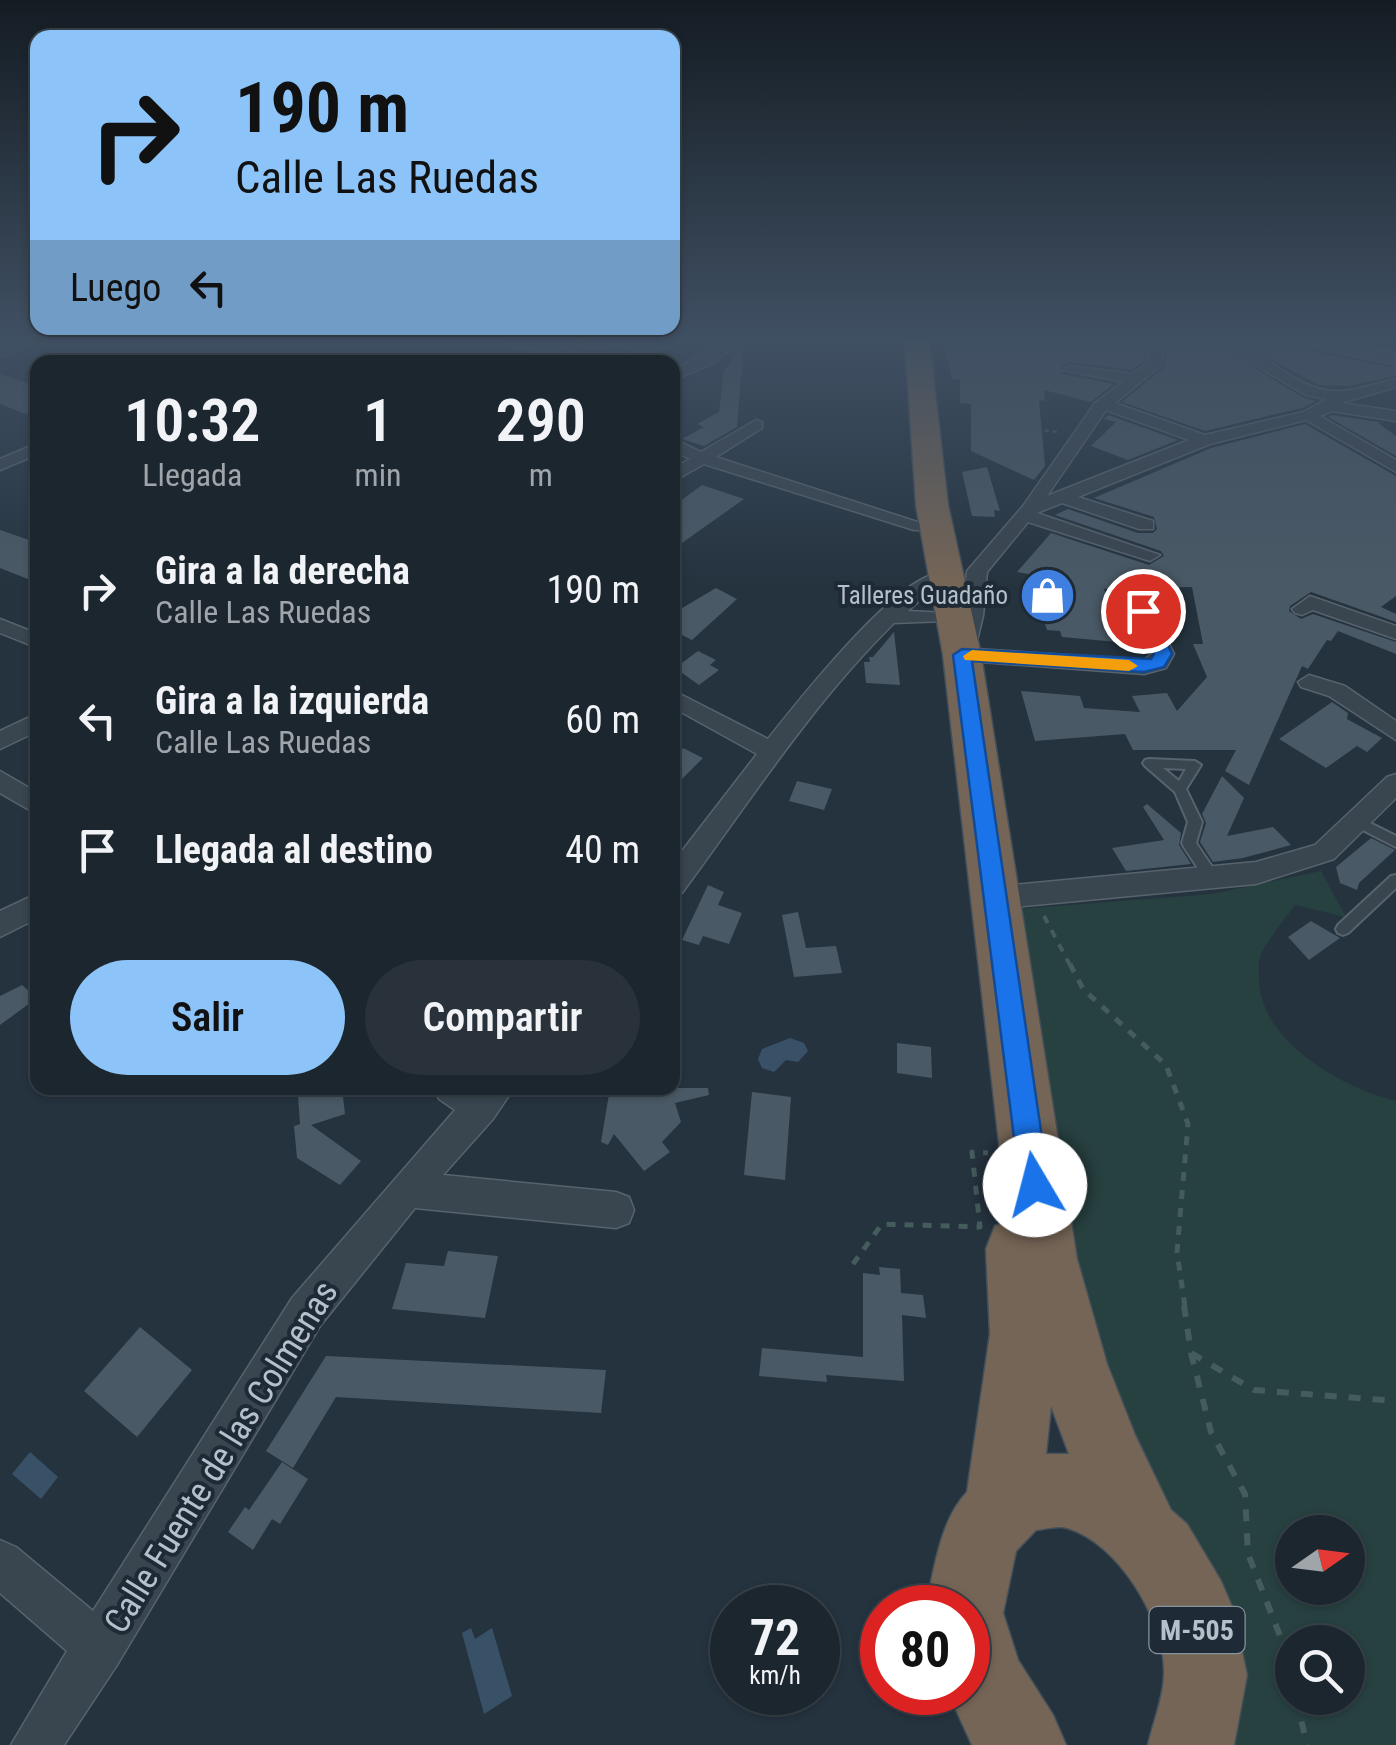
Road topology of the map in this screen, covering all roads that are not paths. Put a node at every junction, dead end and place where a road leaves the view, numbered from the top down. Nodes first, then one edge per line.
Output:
1 (913, 421) edge
2 (925, 421) edge
3 (1090, 421) edge
4 (1152, 421) edge
5 (1278, 421) edge
6 (1320, 421) edge
7 (756, 425) dead end
8 (1204, 440) junction
9 (680, 447) edge
10 (30, 452) edge
11 (701, 458) junction
12 (0, 465) edge
13 (1396, 467) edge
14 (680, 472) edge
15 (1042, 488) junction
16 (1062, 498) junction
17 (1026, 512) junction
18 (1146, 525) dead end
19 (921, 526) junction
20 (1150, 555) dead end
21 (1302, 609) dead end
22 (1143, 611) dead end
23 (931, 617) junction
24 (0, 625) edge
25 (1396, 633) edge
26 (30, 638) edge
27 (1309, 682) dead end
28 (680, 700) edge
29 (30, 726) edge
30 (1396, 732) edge
31 (0, 741) edge
32 (774, 752) junction
33 (0, 780) edge
34 (1396, 783) edge
35 (1180, 789) dead end
36 (30, 801) edge
37 (1356, 821) junction
38 (1396, 842) edge
39 (680, 875) edge
40 (1212, 878) junction
41 (1396, 880) edge
42 (1013, 892) junction
43 (30, 908) edge
44 (0, 925) edge
45 (1342, 929) dead end
46 (475, 1095) edge
47 (406, 1189) junction
48 (616, 1210) dead end
49 (1004, 1503) junction
50 (1140, 1528) junction
51 (0, 1563) edge
52 (966, 1585) edge
53 (100, 1648) junction
54 (990, 1696) edge
55 (36, 1745) edge
56 (1022, 1745) edge
57 (1191, 1745) edge

1 - 19 highway, M-505
2 - 23 highway, M-505
3 - 15 street
4 - 8 street
5 - 8 street
6 - 13 street
7 - 11 street
8 - 16 street
9 - 11 street
10 - 12 street
11 - 14 street
11 - 19 street
15 - 16 street
15 - 17 street
16 - 17 street
16 - 18 street
17 - 20 street
17 - 23 street
19 - 23 highway, M-505
21 - 25 street
22 - 23 street
23 - 32 street
23 - 42 highway, M-505
23 - 49 highway, M-505
24 - 26 street
27 - 30 street
28 - 32 street
29 - 31 street
32 - 39 street
33 - 36 street
34 - 37 street
35 - 40 lane
37 - 38 lane
37 - 40 street
40 - 42 street
41 - 45 lane
42 - 50 highway, M-505
43 - 44 street
46 - 47 street, Calle Fuente de las Colmenas
47 - 48 street
47 - 53 street, Calle Fuente de las Colmenas
49 - 50 highway, M-505
49 - 52 highway
50 - 57 highway, M-505
51 - 53 street
53 - 55 street, Calle Fuente de las Colmenas
54 - 56 highway

